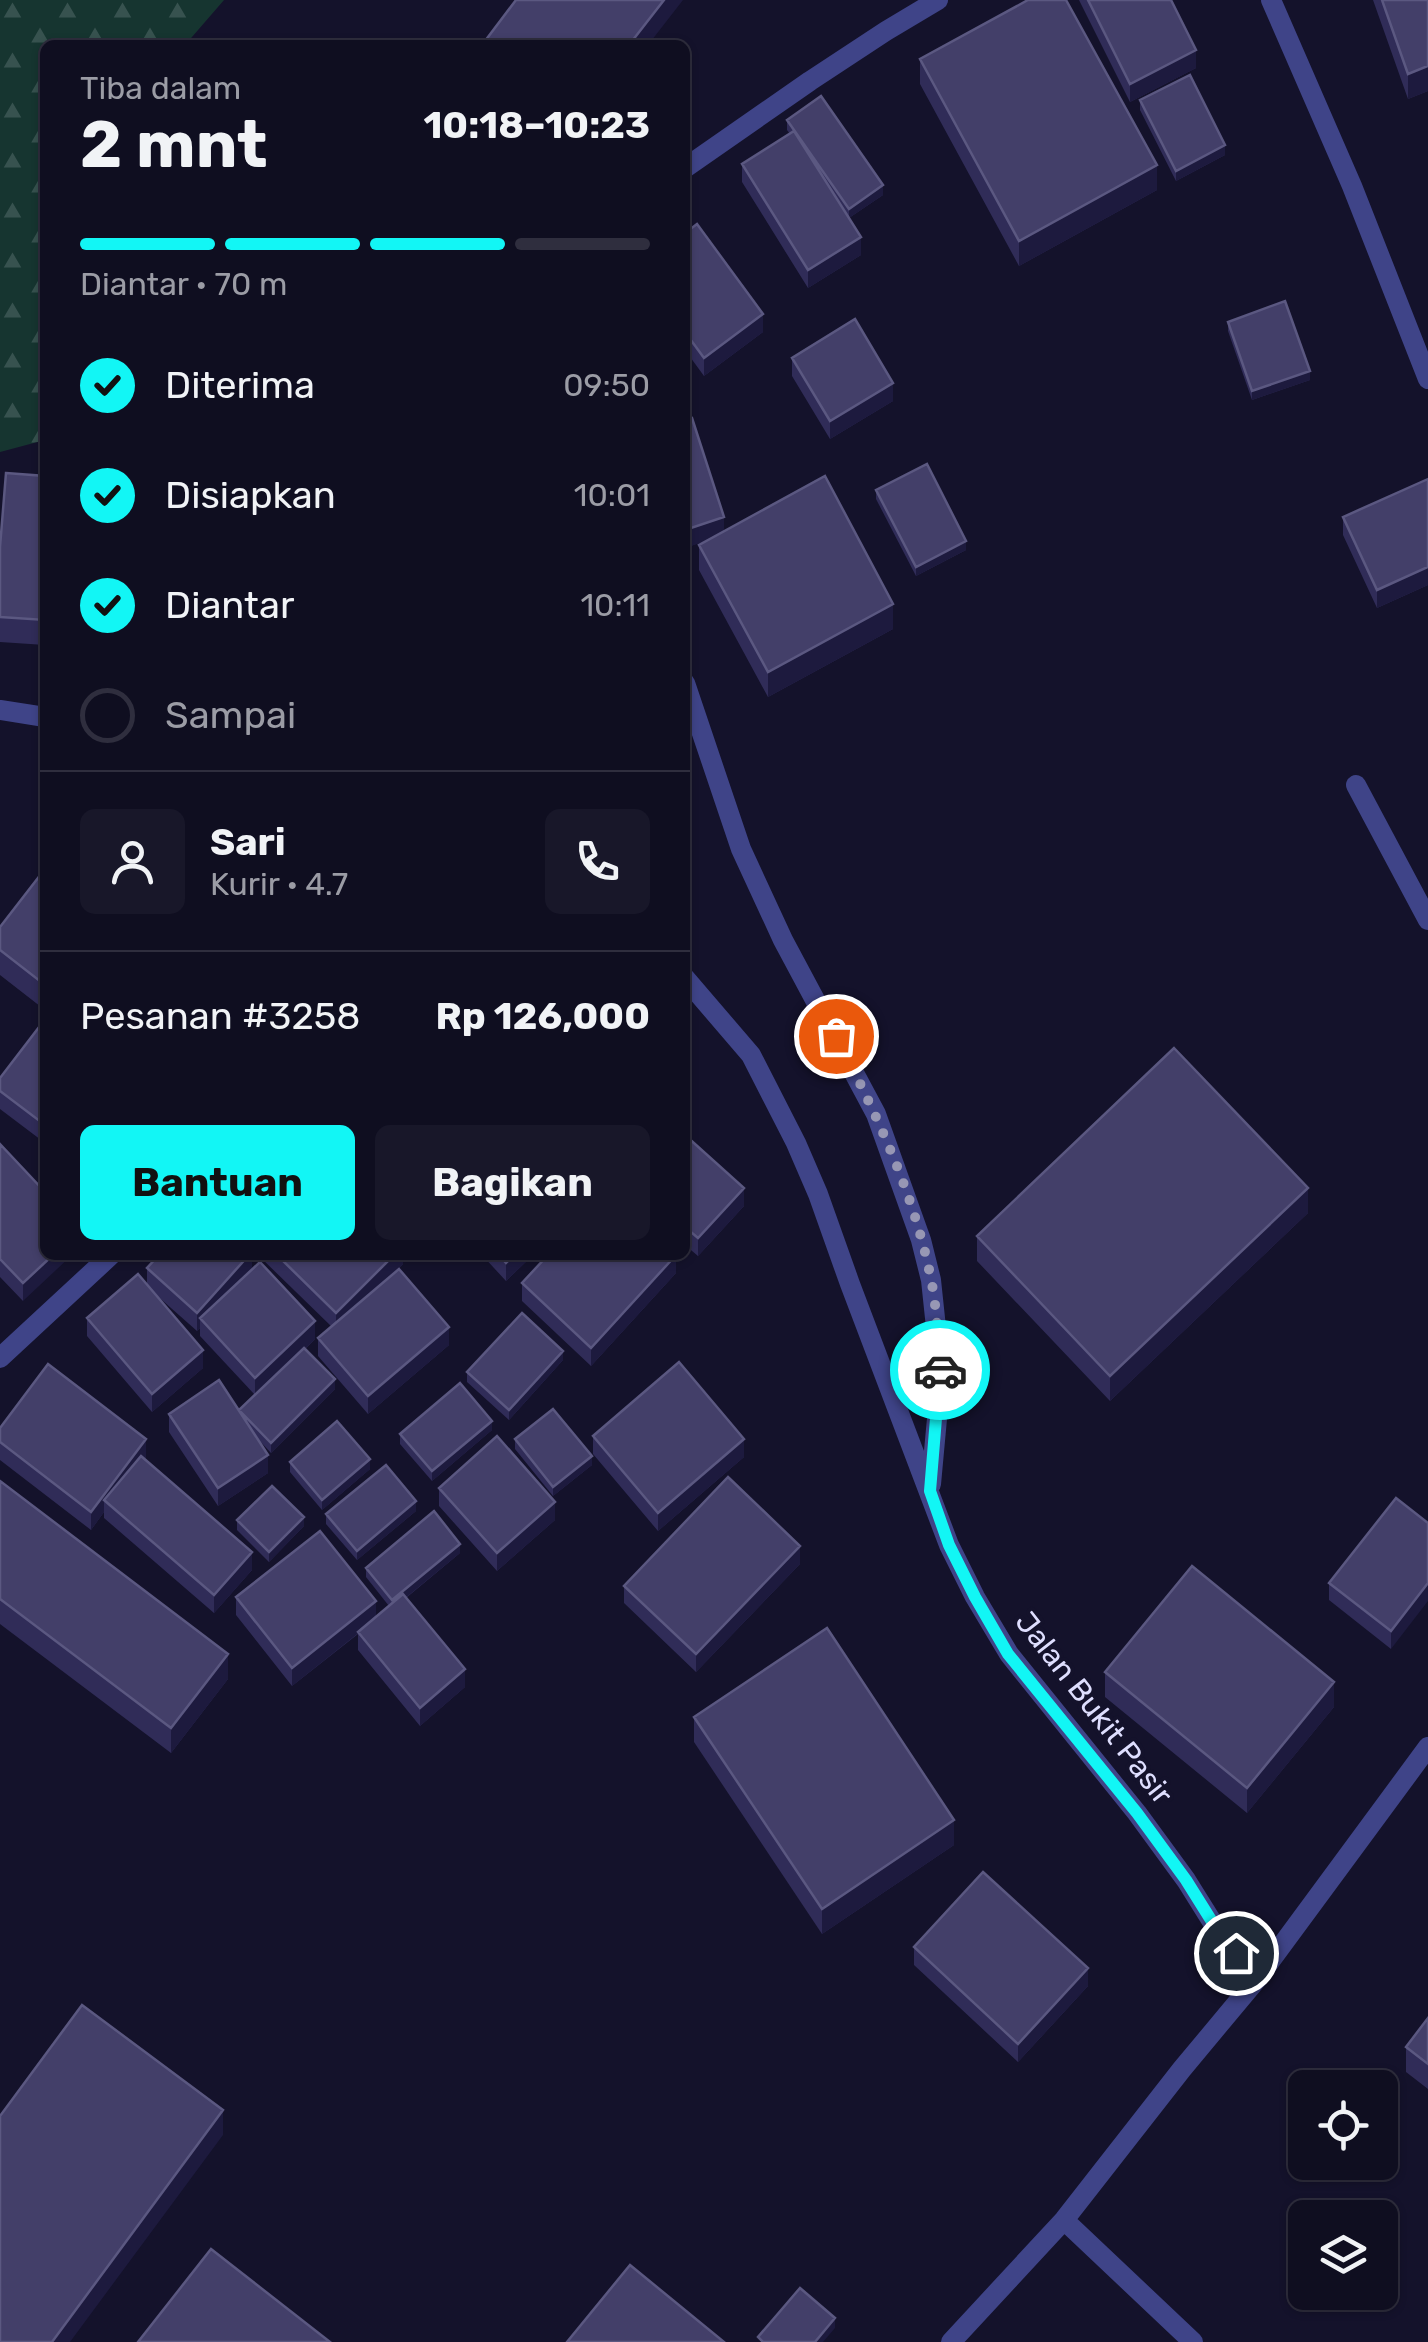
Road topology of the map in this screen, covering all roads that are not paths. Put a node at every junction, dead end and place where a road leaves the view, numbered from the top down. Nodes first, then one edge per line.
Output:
1 (938, 0) edge
2 (1270, 0) edge
3 (690, 165) edge
4 (1428, 379) edge
5 (690, 697) edge
6 (0, 710) edge
7 (40, 716) edge
8 (1356, 784) dead end
9 (1428, 920) edge
10 (690, 984) edge
11 (106, 1260) edge
12 (0, 1358) edge
13 (930, 1491) junction
14 (1428, 1747) edge
15 (1256, 1979) junction
16 (1064, 2220) junction
17 (951, 2342) edge
18 (1193, 2342) edge

1 - 3 street
2 - 4 street
5 - 13 street
6 - 7 street
8 - 9 street
10 - 13 street, Jalan Bukit Pasir
11 - 12 street
13 - 15 street, Jalan Bukit Pasir
14 - 15 street
15 - 16 street
16 - 17 street
16 - 18 street

